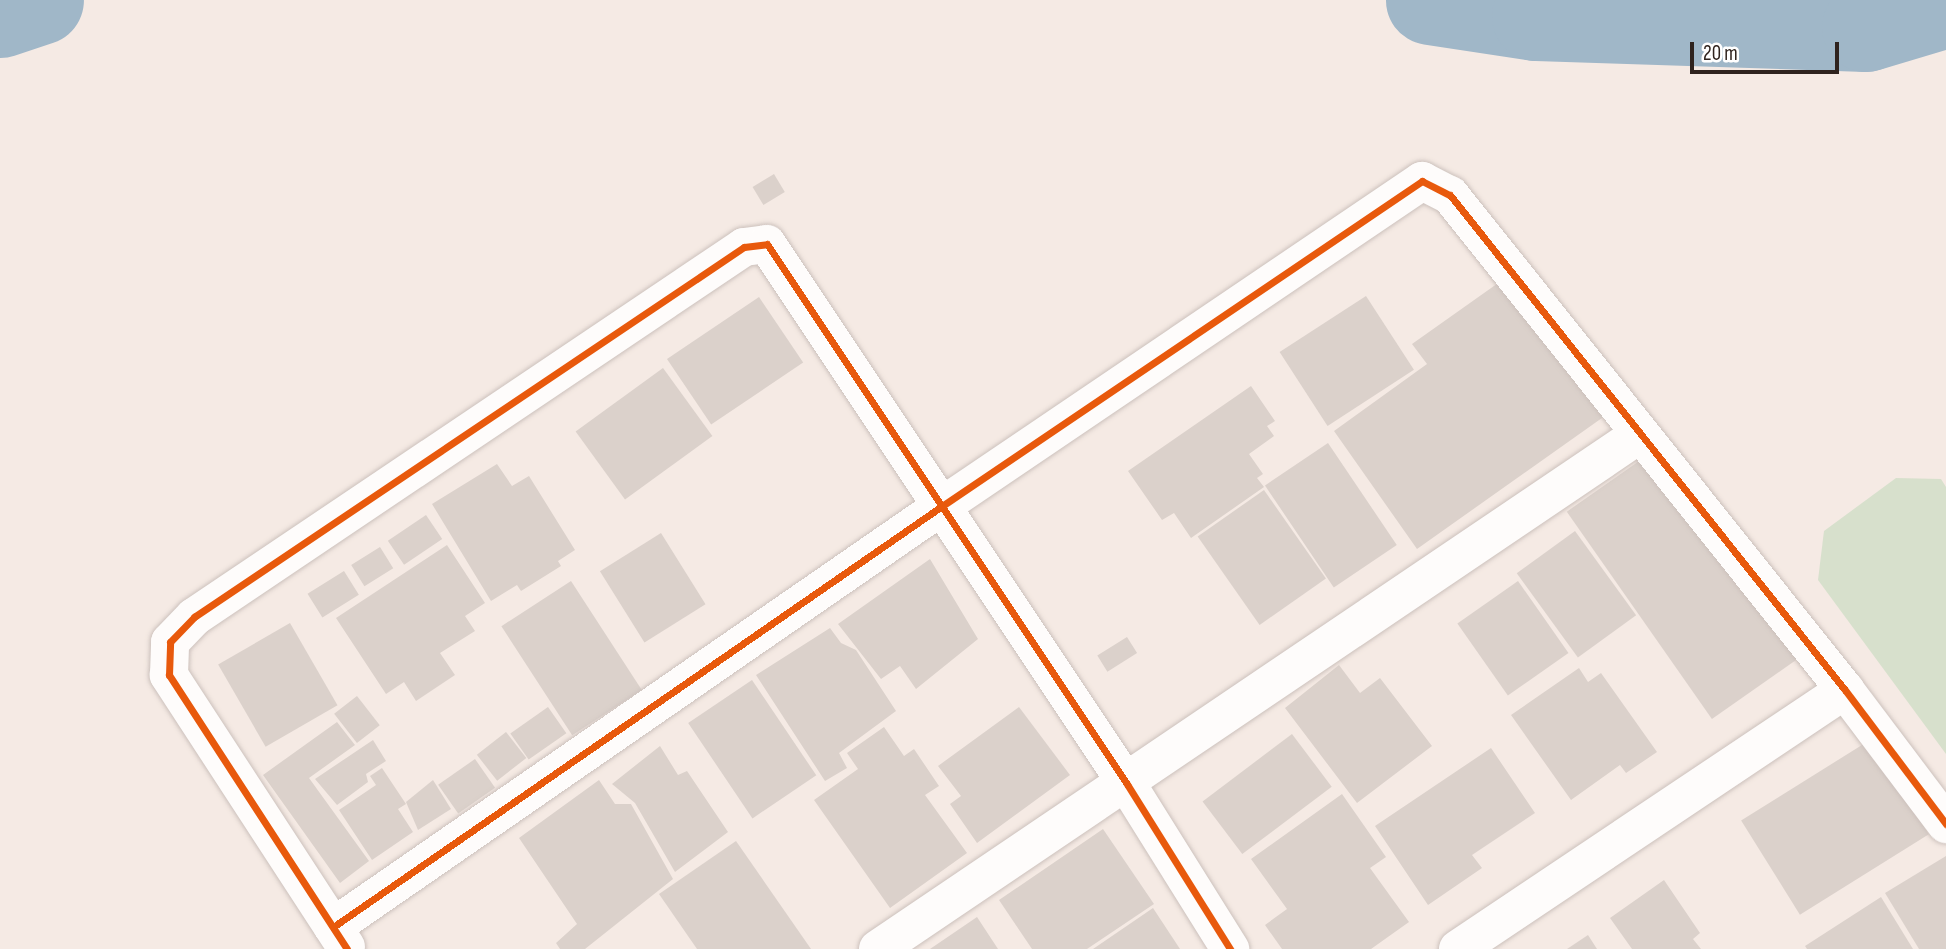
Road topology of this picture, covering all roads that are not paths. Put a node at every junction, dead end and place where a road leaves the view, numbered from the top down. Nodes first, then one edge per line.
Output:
1 (1640, 434) junction
2 (942, 506) junction
3 (1845, 690) junction
4 (1127, 784) junction
5 (1946, 824) edge
6 (340, 938) edge
7 (878, 949) edge
8 (1230, 949) edge
9 (1458, 949) edge

1 - 2 street
1 - 3 street
1 - 4 street
2 - 4 street
2 - 6 street
2 - 6 street
3 - 5 street
3 - 9 street
4 - 7 street
4 - 8 street

